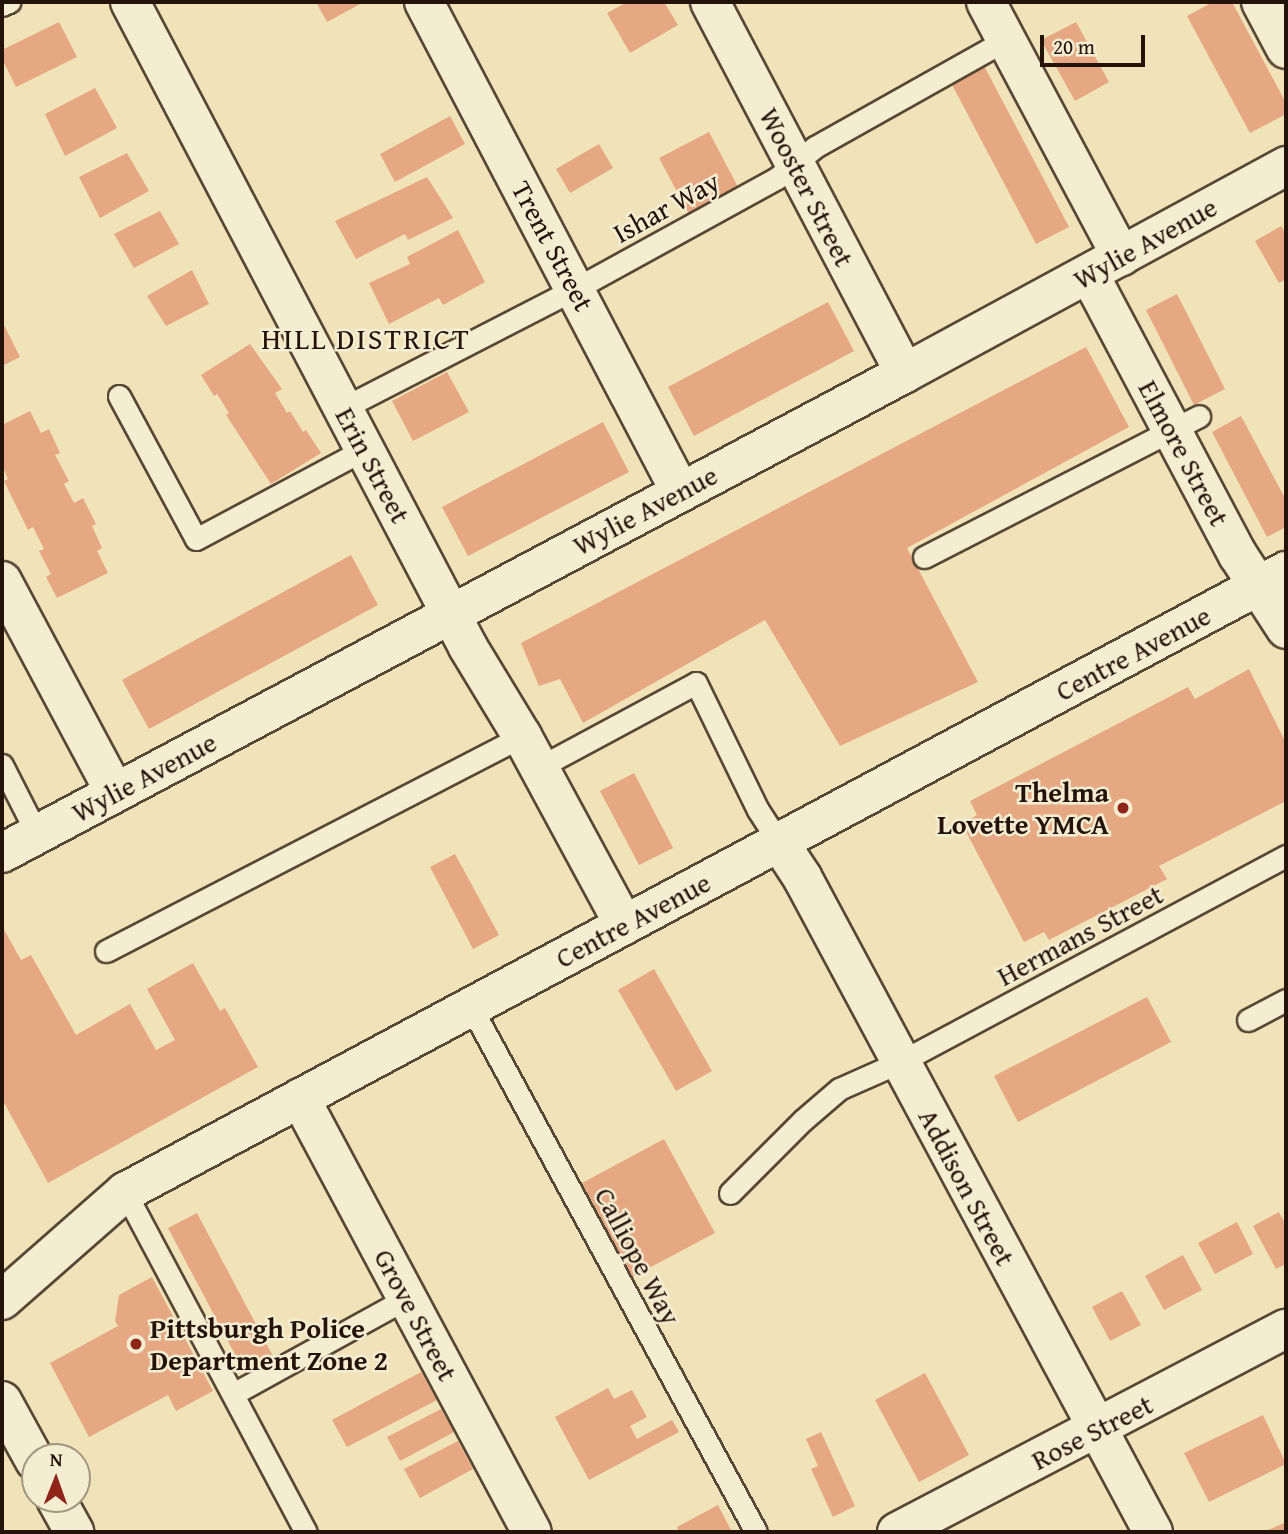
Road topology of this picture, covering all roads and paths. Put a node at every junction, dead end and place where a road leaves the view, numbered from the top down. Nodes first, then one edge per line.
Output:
1 (9, 2) edge
2 (130, 2) edge
3 (424, 2) edge
4 (710, 2) edge
5 (986, 2) edge
6 (1261, 2) edge
7 (2, 5) edge
8 (1006, 40) junction
9 (1286, 49) edge
10 (795, 163) junction
11 (1286, 166) edge
12 (1105, 265) junction
13 (575, 289) junction
14 (905, 373) junction
15 (119, 396) dead end
16 (343, 408) junction
17 (1185, 423) junction
18 (365, 449) junction
19 (680, 491) junction
20 (923, 557) dead end
21 (1272, 579) edge
22 (2, 581) edge
23 (451, 614) junction
24 (1286, 629) edge
25 (530, 752) junction
26 (2, 765) edge
27 (115, 793) junction
28 (37, 834) junction
29 (779, 842) junction
30 (2, 853) edge
31 (1286, 856) edge
32 (624, 925) junction
33 (106, 951) dead end
34 (1286, 1000) edge
35 (471, 1007) junction
36 (1248, 1020) dead end
37 (900, 1062) junction
38 (300, 1098) junction
39 (125, 1192) junction
40 (730, 1193) dead end
41 (407, 1298) junction
42 (2, 1300) edge
43 (1285, 1333) edge
44 (233, 1394) junction
45 (2, 1401) edge
46 (1098, 1430) junction
47 (25, 1443) edge
48 (64, 1513) edge
49 (905, 1530) edge
50 (74, 1532) edge
51 (306, 1532) edge
52 (533, 1532) edge
53 (756, 1532) edge
54 (1153, 1532) edge

1 - 7 lane
2 - 16 street, Erin Street
3 - 13 street, Trent Street
4 - 10 street, Wooster Street
5 - 8 street, Elmore Street
6 - 9 street
8 - 10 lane, Ishar Way
8 - 12 street, Elmore Street
10 - 13 lane, Ishar Way
10 - 14 street, Wooster Street
11 - 12 street, Wylie Avenue
12 - 14 street, Wylie Avenue
12 - 17 street, Elmore Street
13 - 16 lane, Ishar Way
13 - 19 street, Trent Street
14 - 19 street, Wylie Avenue
15 - 18 lane
16 - 18 street, Erin Street
17 - 20 lane
17 - 21 street, Elmore Street
18 - 23 street, Erin Street
19 - 23 street, Wylie Avenue
21 - 24 street, Elmore Street
21 - 29 street, Centre Avenue
22 - 27 street
23 - 25 street, Erin Street
23 - 27 street, Wylie Avenue
25 - 29 lane
25 - 32 street, Erin Street
25 - 33 lane
26 - 28 lane
27 - 28 street, Wylie Avenue
28 - 30 street, Wylie Avenue
29 - 32 street, Centre Avenue
29 - 37 street, Addison Street
31 - 37 lane, Hermans Street
32 - 35 street, Centre Avenue
34 - 36 lane
35 - 38 street, Centre Avenue
35 - 53 lane, Calliope Way
37 - 40 lane, Hermans Street
37 - 46 street, Addison Street
38 - 39 street, Centre Avenue
38 - 41 street, Grove Street
39 - 42 street, Centre Avenue
39 - 44 lane
41 - 44 lane
41 - 52 street, Grove Street
43 - 46 street, Rose Street
44 - 51 lane
45 - 47 street
46 - 49 street, Rose Street
46 - 54 street, Addison Street
48 - 50 street

